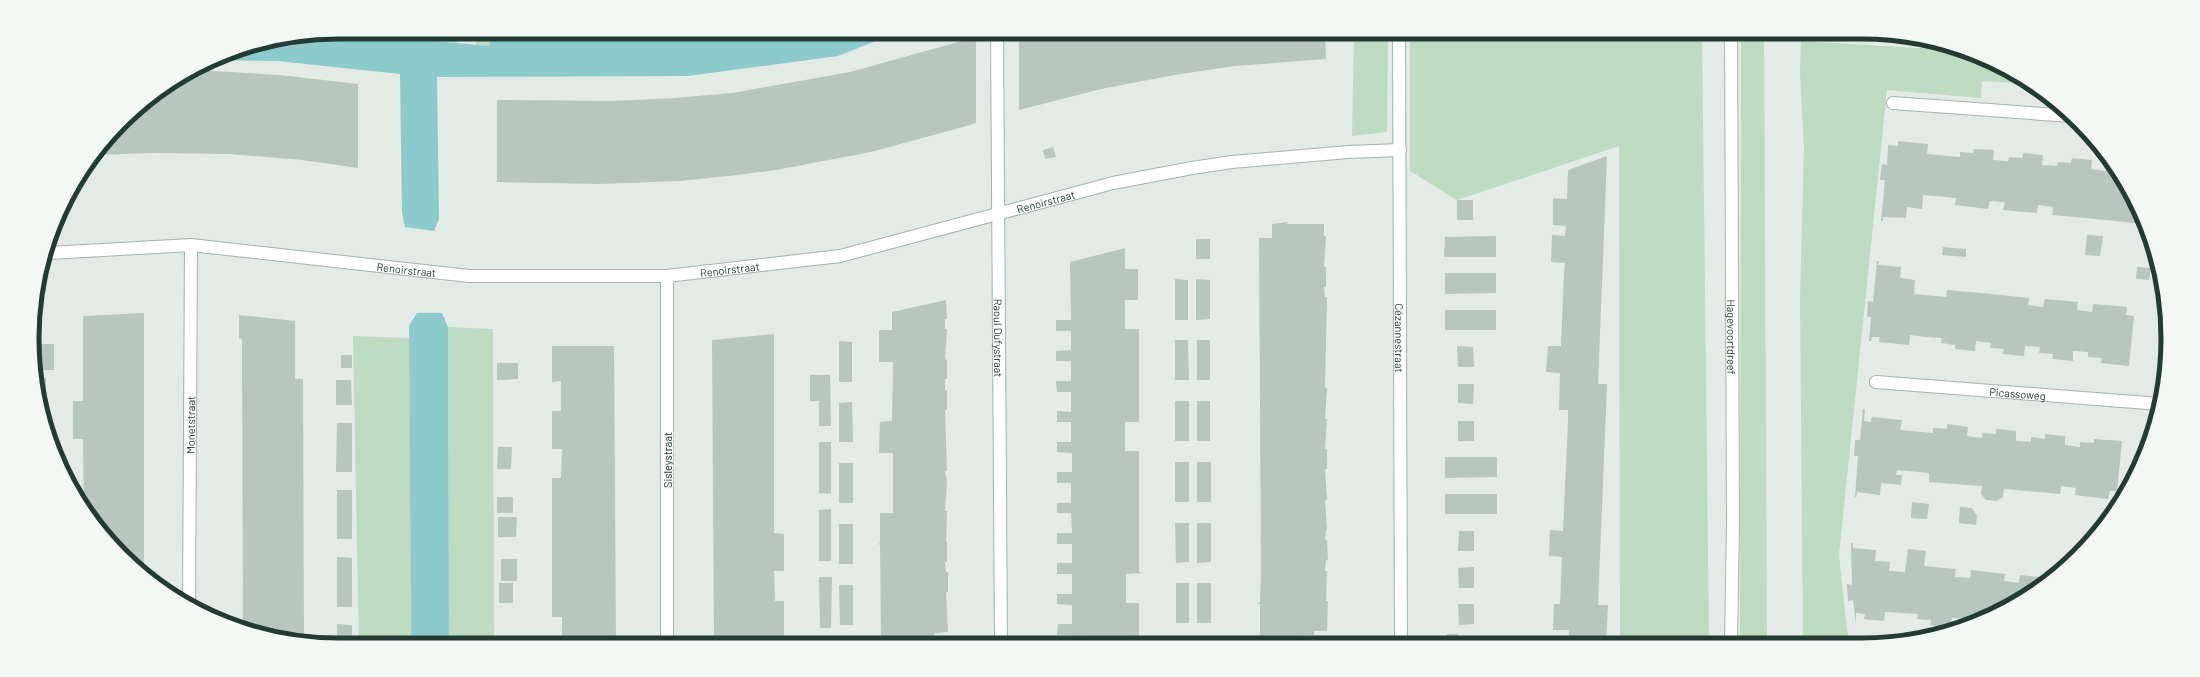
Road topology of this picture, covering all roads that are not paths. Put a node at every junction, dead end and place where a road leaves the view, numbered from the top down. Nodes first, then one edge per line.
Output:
1 (997, 39) edge
2 (1400, 39) edge
3 (1731, 39) edge
4 (1893, 103) dead end
5 (2061, 115) edge
6 (1400, 150) junction
7 (1000, 214) junction
8 (191, 246) junction
9 (52, 253) edge
10 (667, 276) junction
11 (1876, 382) dead end
12 (2154, 404) edge
13 (189, 598) edge
14 (668, 638) edge
15 (1001, 638) edge
16 (1401, 638) edge
17 (1731, 638) edge

1 - 7 street, Raoul Dufystraat
2 - 6 street, Cézannestraat
3 - 17 street, Hagevoortdreef
4 - 5 street
6 - 7 street, Renoirstraat
6 - 16 street, Cézannestraat
7 - 10 street, Renoirstraat
7 - 15 street, Raoul Dufystraat
8 - 9 street, Renoirstraat
8 - 10 street, Renoirstraat
8 - 13 street, Monetstraat
10 - 14 street, Sisleystraat
11 - 12 street, Picassoweg

